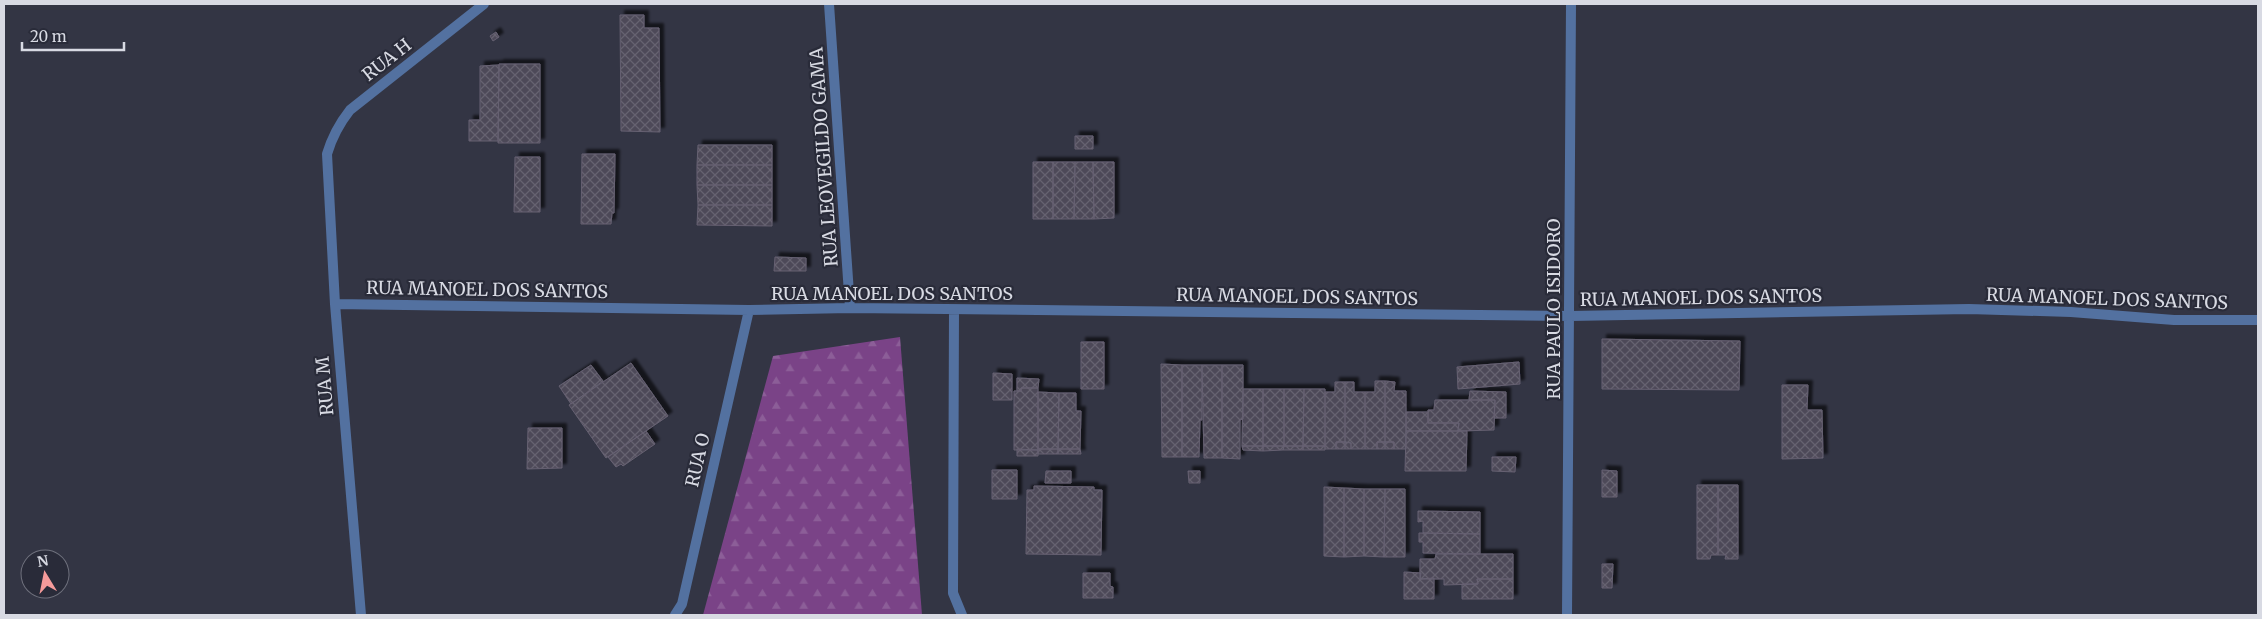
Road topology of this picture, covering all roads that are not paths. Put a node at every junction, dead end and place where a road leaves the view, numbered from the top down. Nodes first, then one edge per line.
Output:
1 (484, 4) edge
2 (829, 4) edge
3 (1571, 4) edge
4 (327, 154) joint
5 (335, 304) junction
6 (850, 308) junction
7 (749, 310) junction
8 (954, 310) junction
9 (1570, 316) junction
10 (2258, 320) edge
11 (361, 614) edge
12 (675, 615) edge
13 (962, 615) edge
14 (1567, 615) edge

1 - 4 street, RUA H
2 - 6 street, RUA LEOVEGILDO GAMA
3 - 9 street, RUA PAULO ISIDORO
4 - 5 street, RUA M
5 - 7 street, RUA MANOEL DOS SANTOS
5 - 11 street, RUA M
6 - 7 street, RUA MANOEL DOS SANTOS
6 - 8 street, RUA MANOEL DOS SANTOS
7 - 12 street, RUA O
8 - 9 street, RUA MANOEL DOS SANTOS
8 - 13 street
9 - 10 street, RUA MANOEL DOS SANTOS
9 - 14 street, RUA PAULO ISIDORO

